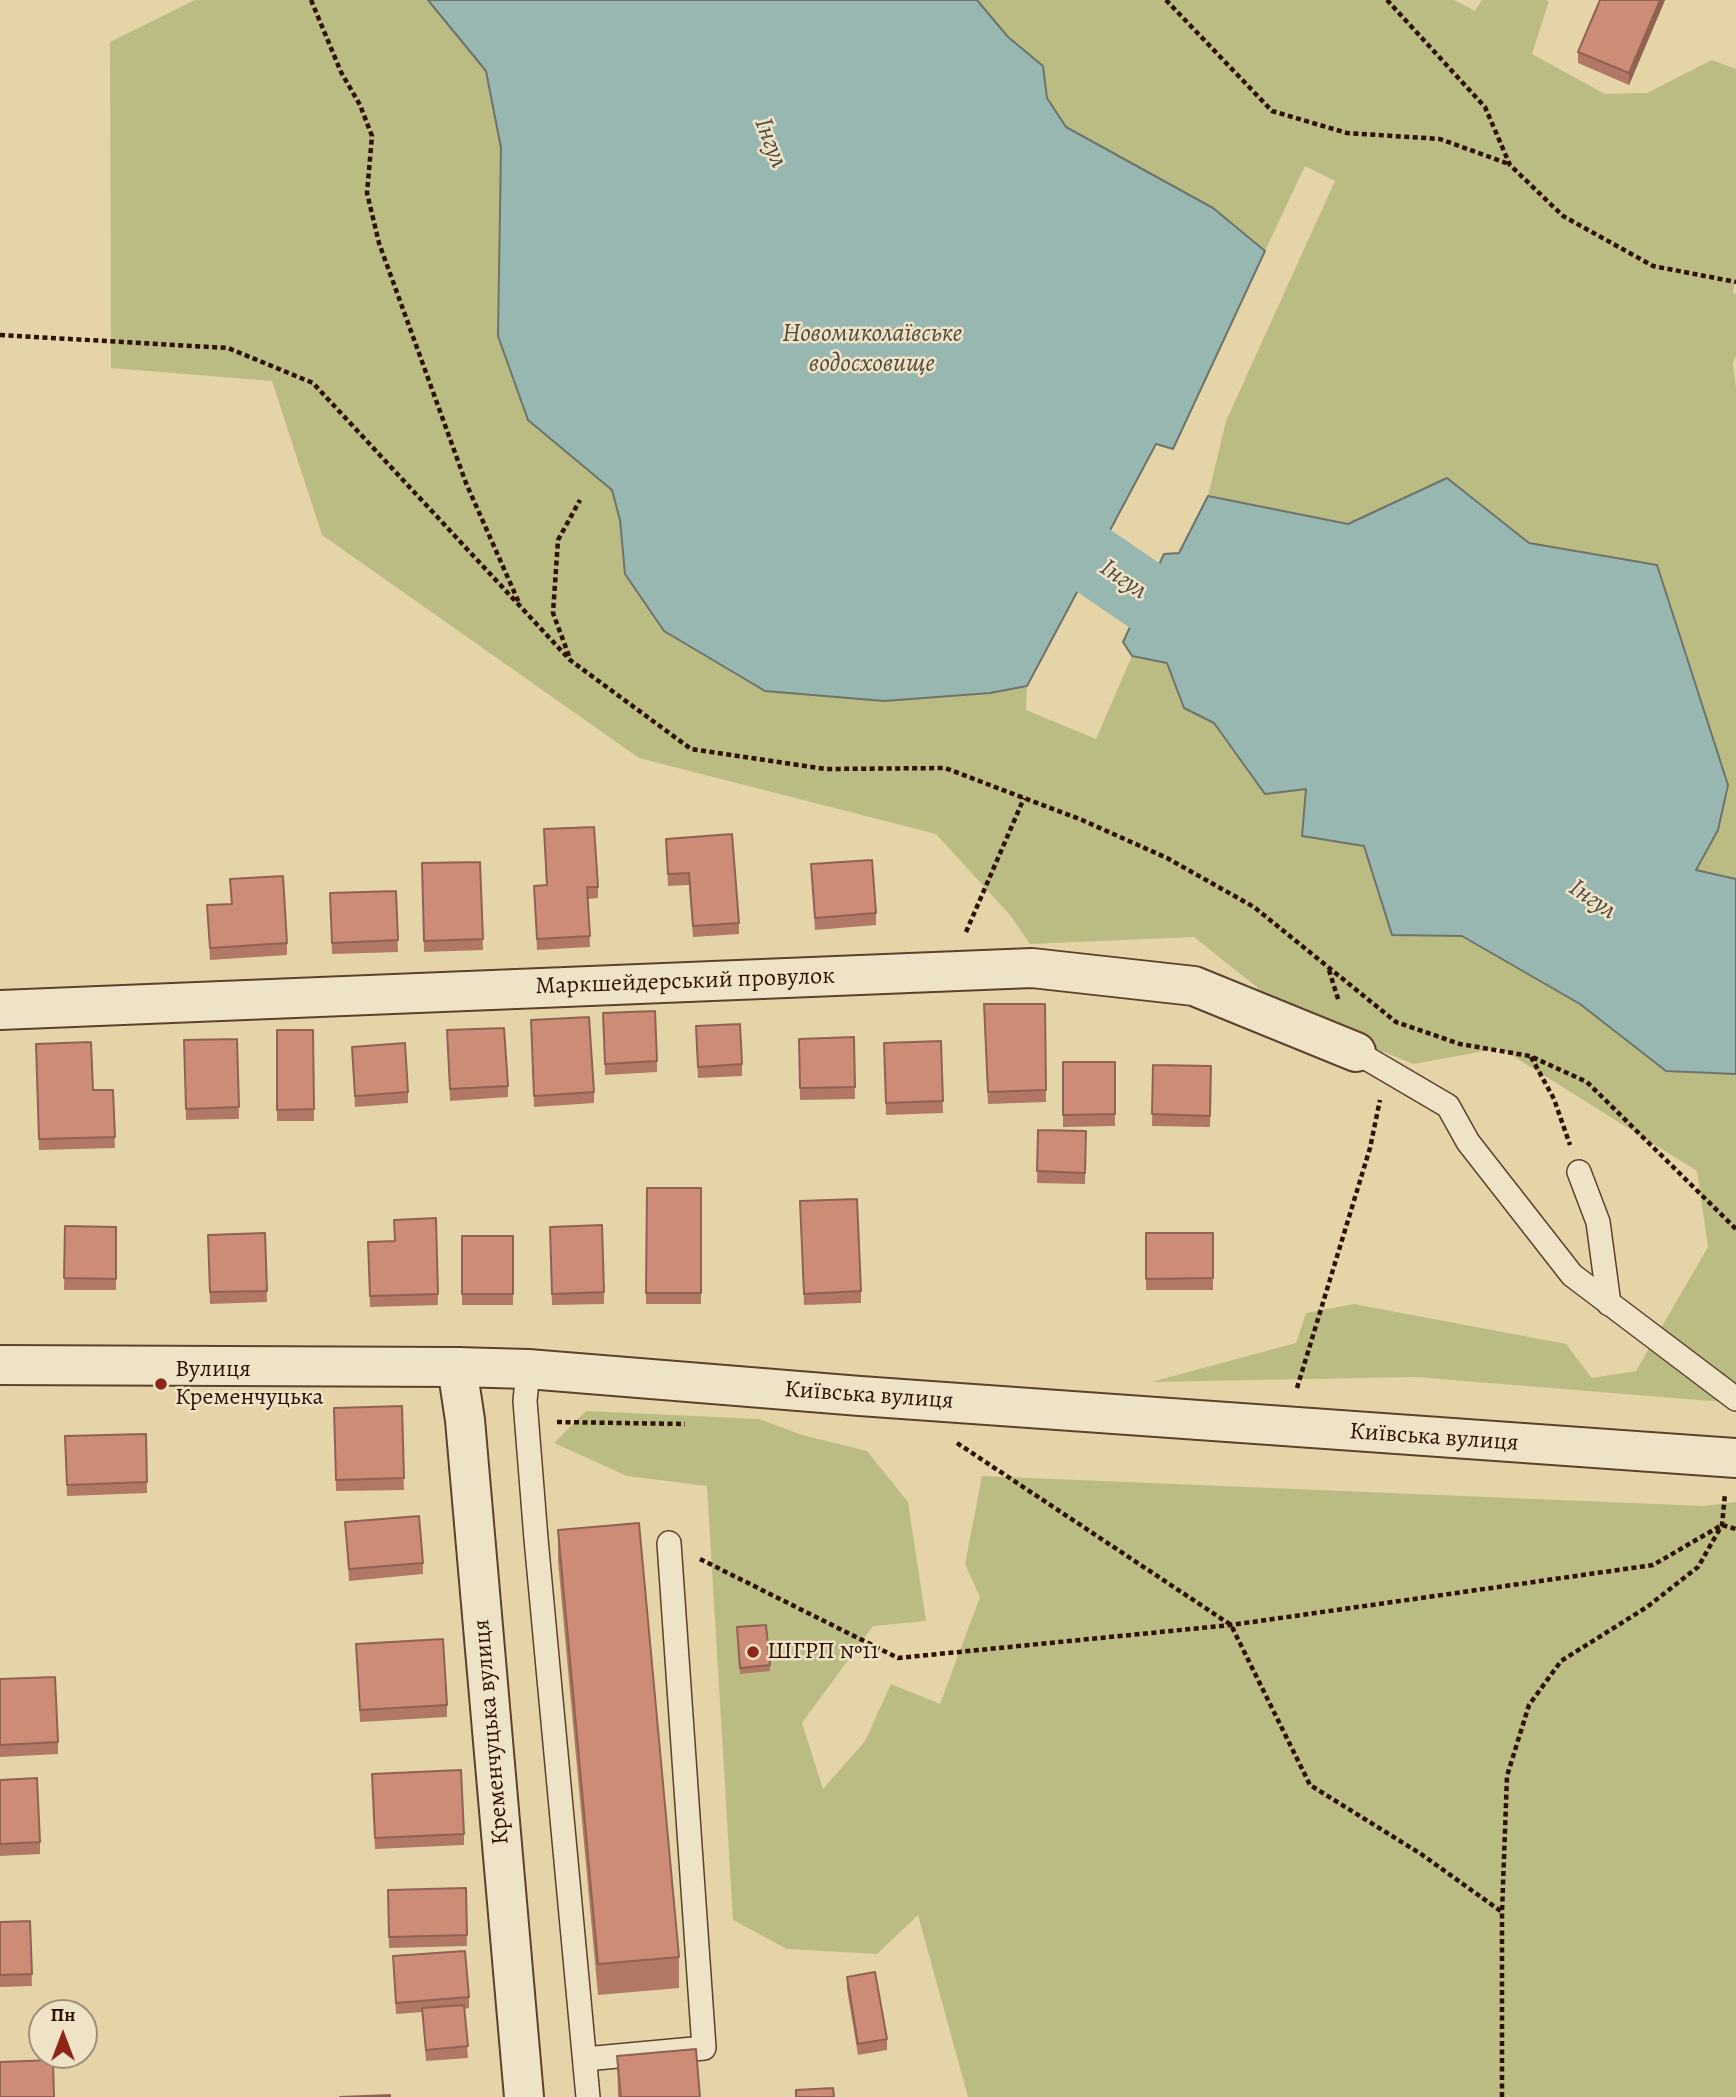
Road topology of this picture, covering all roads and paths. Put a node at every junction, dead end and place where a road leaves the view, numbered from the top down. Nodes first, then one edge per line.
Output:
1 (311, 0) edge
2 (1166, 0) edge
3 (1387, 0) edge
4 (1510, 165) junction
5 (1736, 282) edge
6 (0, 335) edge
7 (580, 500) dead end
8 (522, 609) junction
9 (570, 660) junction
10 (1024, 798) junction
11 (1329, 969) junction
12 (949, 971) junction
13 (0, 1010) edge
14 (1356, 1052) junction
15 (1530, 1056) junction
16 (1579, 1172) joint
17 (1736, 1229) edge
18 (1609, 1304) junction
19 (0, 1365) edge
20 (457, 1367) junction
21 (528, 1369) junction
22 (1296, 1391) dead end
23 (1736, 1399) edge
24 (956, 1443) dead end
25 (1728, 1458) edge
26 (1722, 1525) junction
27 (1736, 1529) edge
28 (669, 1543) joint
29 (1231, 1625) junction
30 (1502, 1912) junction
31 (585, 2059) junction
32 (524, 2097) edge
33 (588, 2097) edge
34 (1502, 2097) edge

1 - 8 path
2 - 4 path
3 - 4 path
4 - 5 path
6 - 8 path
7 - 9 path
8 - 9 path
9 - 10 path
10 - 11 path
10 - 12 path
11 - 14 path
11 - 15 path
12 - 13 street, Маркшейдерський провулок
12 - 14 street, Маркшейдерський провулок
14 - 18 lane
14 - 22 path
15 - 16 path
15 - 17 path
16 - 18 lane
18 - 23 lane
19 - 20 street, Київська вулиця
20 - 21 street, Київська вулиця
20 - 32 street, Кременчуцька вулиця
21 - 25 street, Київська вулиця
21 - 31 lane
24 - 29 path
25 - 26 path
26 - 27 path
26 - 29 path
26 - 30 path
28 - 29 path
28 - 31 lane
29 - 30 path
30 - 34 path
31 - 33 lane

